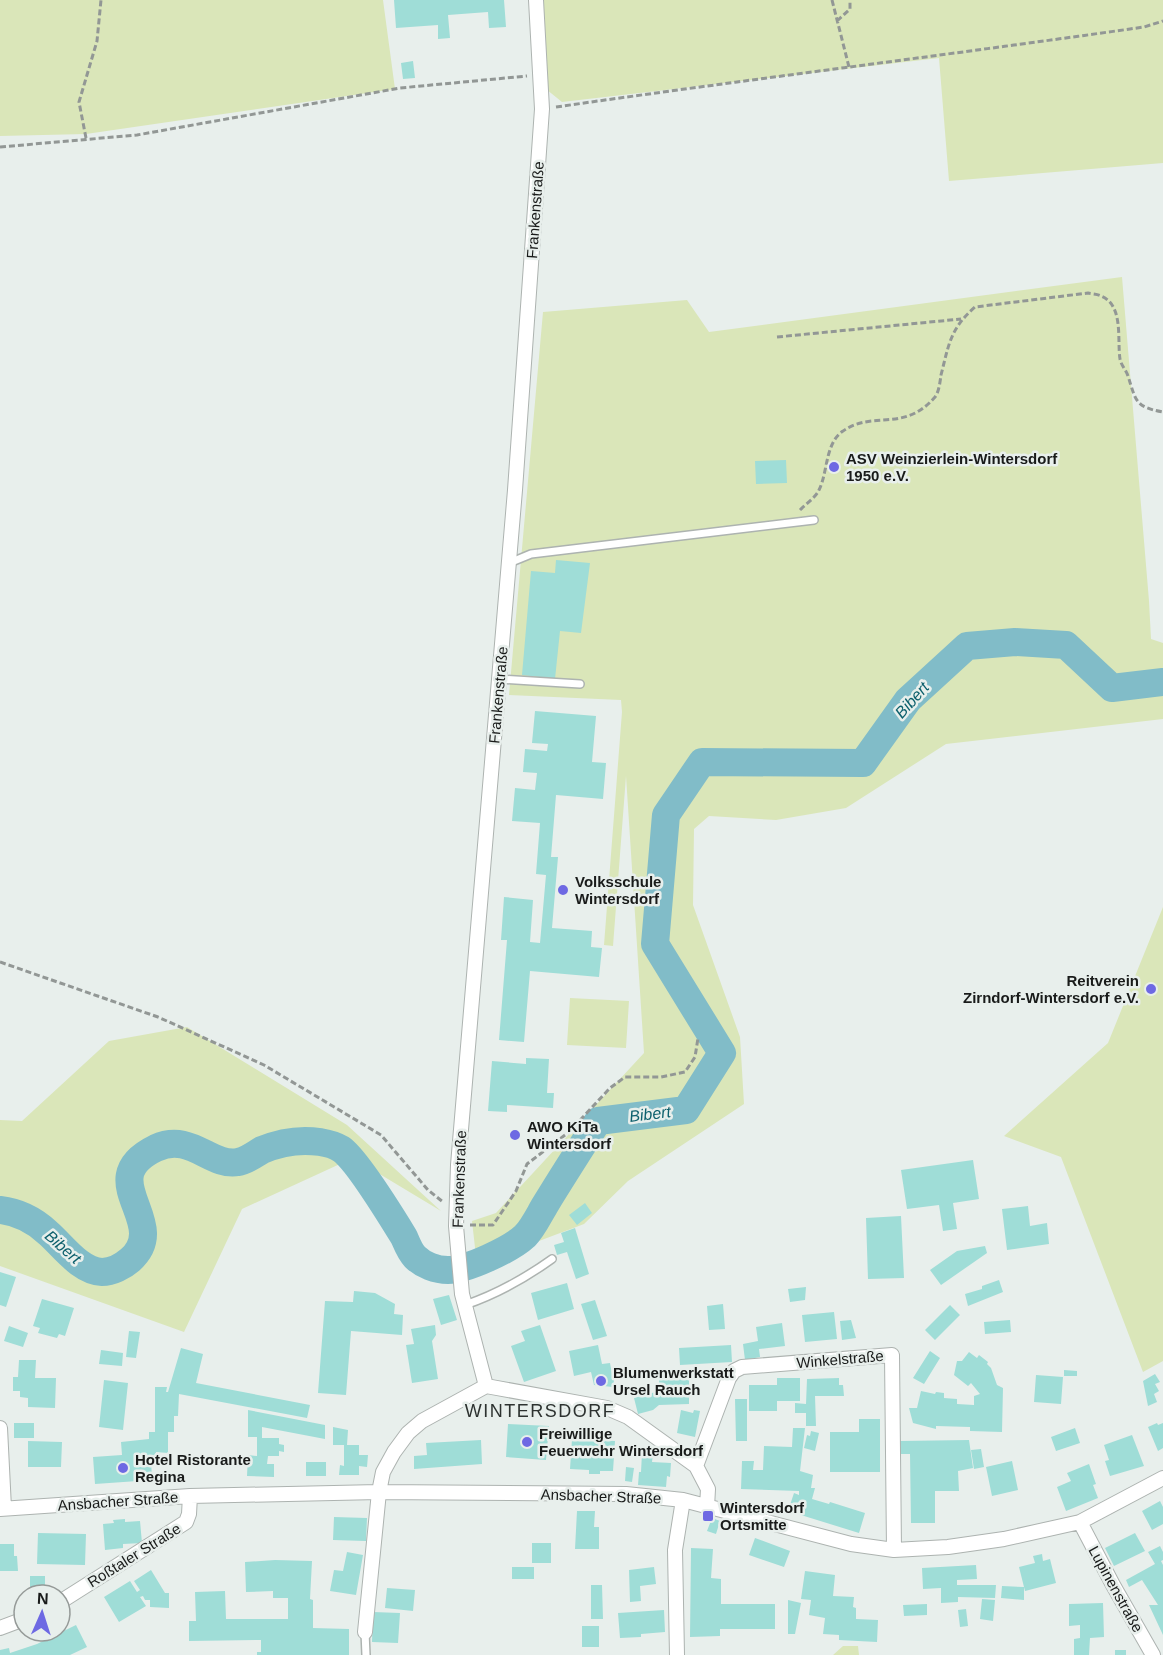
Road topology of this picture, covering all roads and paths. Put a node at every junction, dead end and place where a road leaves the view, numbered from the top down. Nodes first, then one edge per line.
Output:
1 (101, 0) edge
2 (536, 0) edge
3 (832, 0) edge
4 (850, 0) edge
5 (837, 21) junction
6 (1163, 21) edge
7 (849, 67) junction
8 (541, 75) junction
9 (542, 109) junction
10 (86, 138) junction
11 (0, 147) edge
12 (962, 319) junction
13 (777, 337) dead end
14 (1163, 412) edge
15 (814, 520) dead end
16 (786, 524) junction
17 (509, 562) junction
18 (499, 680) junction
19 (580, 684) dead end
20 (0, 962) edge
21 (698, 1038) dead end
22 (456, 1225) junction
23 (552, 1259) dead end
24 (463, 1300) junction
25 (486, 1386) junction
26 (0, 1428) edge
27 (696, 1466) junction
28 (1163, 1478) edge
29 (380, 1492) junction
30 (190, 1496) junction
31 (683, 1500) junction
32 (707, 1507) junction
33 (2, 1508) edge
34 (1080, 1522) junction
35 (894, 1550) junction
36 (72, 1594) edge
37 (365, 1632) joint
38 (366, 1655) edge
39 (676, 1655) edge
40 (1153, 1655) edge

1 - 10 path
2 - 8 street, Frankenstraße
3 - 5 path
4 - 5 path
5 - 7 path
6 - 7 path
7 - 9 path
8 - 9 street, Frankenstraße
8 - 10 path
9 - 17 street, Frankenstraße
10 - 11 path
12 - 13 path
12 - 14 path
12 - 16 path
15 - 16 lane
16 - 17 lane
17 - 18 street, Frankenstraße
18 - 19 lane
18 - 22 street, Frankenstraße
20 - 22 path
21 - 22 path
22 - 24 street, Frankenstraße
23 - 24 lane
24 - 25 street, Frankenstraße
25 - 27 street
25 - 29 street
26 - 33 street
27 - 32 street
27 - 35 street, Winkelstraße
28 - 34 street, Ansbacher Straße
29 - 30 street, Ansbacher Straße
29 - 31 street, Ansbacher Straße
29 - 37 street
30 - 33 street, Ansbacher Straße
30 - 36 street, Roßtaler Straße
31 - 32 street, Ansbacher Straße
31 - 39 street
32 - 35 street, Ansbacher Straße
34 - 35 street, Ansbacher Straße
34 - 40 street, Lupinenstraße
37 - 38 lane

